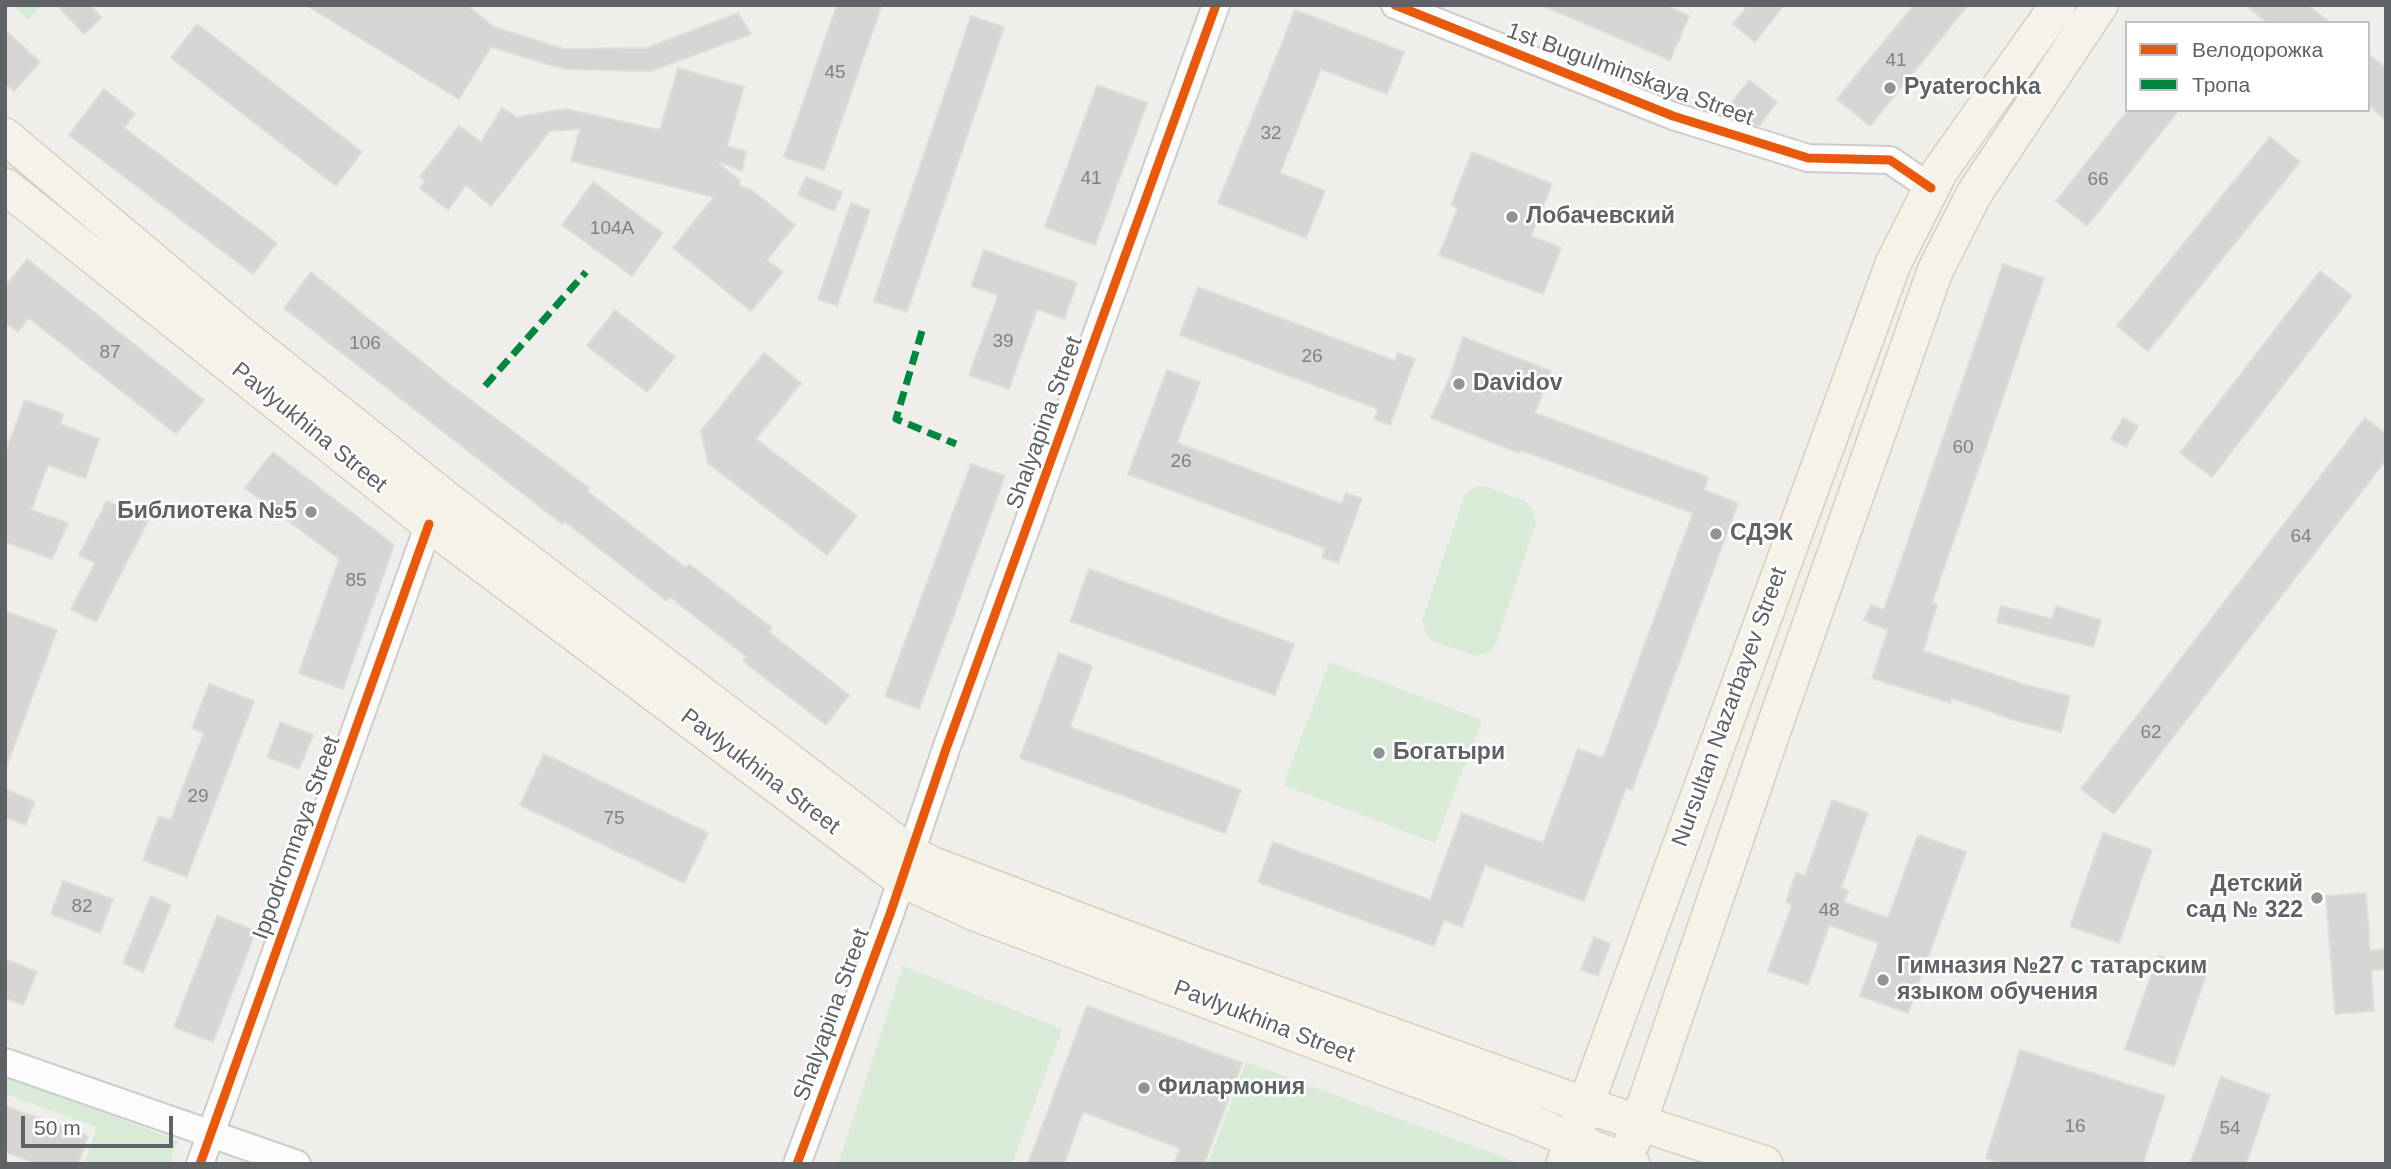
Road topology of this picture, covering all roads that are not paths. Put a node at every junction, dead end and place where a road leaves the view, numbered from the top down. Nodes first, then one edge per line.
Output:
1 (1216, 5) edge
2 (1395, 5) edge
3 (2058, 5) edge
4 (2100, 5) edge
5 (8, 146) edge
6 (5, 186) edge
7 (1931, 188) junction
8 (429, 524) junction
9 (906, 866) junction
10 (5, 1062) edge
11 (1585, 1105) junction
12 (1638, 1122) junction
13 (210, 1134) junction
14 (1568, 1152) edge
15 (1627, 1163) edge
16 (200, 1164) edge
17 (297, 1164) edge
18 (797, 1164) edge
19 (1765, 1164) edge

1 - 9 street, Shalyapina Street
2 - 7 street, 1st Bugulminskaya Street
3 - 7 main road, Nursultan Nazarbayev Street
4 - 12 main road, Nursultan Nazarbayev Street
5 - 9 main road, Pavlyukhina Street
6 - 8 main road, Pavlyukhina Street
7 - 11 main road, Nursultan Nazarbayev Street
8 - 9 main road, Pavlyukhina Street
8 - 13 street, Ippodromnaya Street
9 - 11 main road, Pavlyukhina Street
9 - 14 main road, Pavlyukhina Street
9 - 18 street, Shalyapina Street
10 - 13 street
11 - 12 main road, Pavlyukhina Street
11 - 14 main road, Nursultan Nazarbayev Street
12 - 15 main road, Nursultan Nazarbayev Street
12 - 19 main road, Pavlyukhina Street
13 - 16 street, Ippodromnaya Street
13 - 17 street
14 - 15 main road, Pavlyukhina Street

